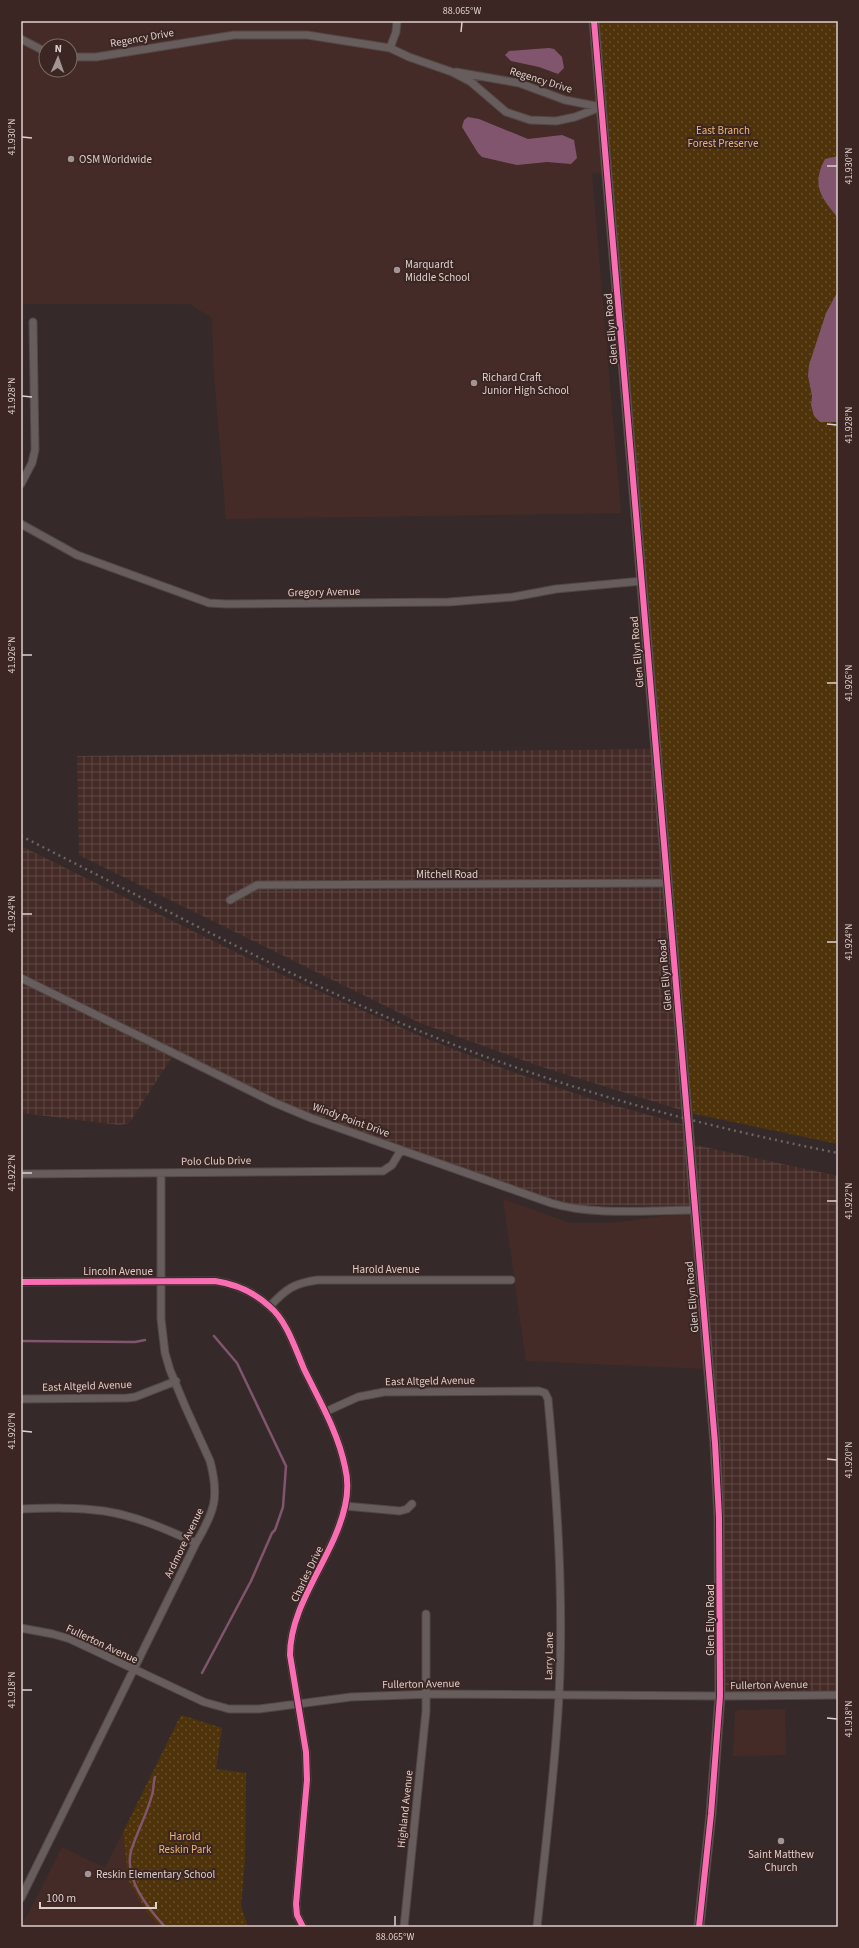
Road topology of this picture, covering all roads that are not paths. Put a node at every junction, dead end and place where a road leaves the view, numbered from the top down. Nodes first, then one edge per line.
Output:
1 (397, 21) edge
2 (594, 21) edge
3 (21, 39) edge
4 (38, 48) edge
5 (390, 48) junction
6 (78, 57) edge
7 (452, 72) junction
8 (601, 107) junction
9 (34, 322) dead end
10 (21, 484) edge
11 (21, 524) edge
12 (642, 581) junction
13 (667, 883) junction
14 (230, 900) dead end
15 (21, 978) edge
16 (401, 1150) junction
17 (161, 1173) junction
18 (21, 1174) edge
19 (695, 1210) junction
20 (511, 1280) dead end
21 (161, 1281) junction
22 (215, 1281) joint
23 (21, 1282) edge
24 (270, 1306) junction
25 (176, 1381) junction
26 (539, 1391) joint
27 (21, 1399) edge
28 (325, 1412) junction
29 (412, 1504) dead end
30 (345, 1506) junction
31 (21, 1509) edge
32 (196, 1543) junction
33 (426, 1614) dead end
34 (21, 1628) edge
35 (133, 1670) junction
36 (426, 1694) junction
37 (559, 1695) junction
38 (838, 1695) edge
39 (720, 1696) junction
40 (297, 1704) junction
41 (21, 1898) edge
42 (304, 1927) edge
43 (404, 1927) edge
44 (537, 1927) edge
45 (699, 1927) edge

1 - 5 street
2 - 8 street, Glen Ellyn Road
3 - 4 street
5 - 6 street, Regency Drive
5 - 7 street, Regency Drive
7 - 8 street, Regency Drive
7 - 8 street, Regency Drive
8 - 12 street, Glen Ellyn Road
9 - 10 street
11 - 12 street, Gregory Avenue
12 - 13 street, Glen Ellyn Road
13 - 14 street, Mitchell Road
13 - 19 street, Glen Ellyn Road
15 - 16 street, Windy Point Drive
16 - 17 street, Polo Club Drive
16 - 19 street, Windy Point Drive
17 - 18 street, Polo Club Drive
17 - 21 street, Ardmore Avenue
19 - 39 street, Glen Ellyn Road
20 - 24 street, Harold Avenue
21 - 22 street, Lincoln Avenue
21 - 23 street, Lincoln Avenue
21 - 25 street, Ardmore Avenue
22 - 24 street, Charles Drive
24 - 28 street, Charles Drive
25 - 27 street, East Altgeld Avenue
25 - 32 street, Ardmore Avenue
26 - 28 street, East Altgeld Avenue
26 - 37 street, Larry Lane
28 - 30 street, Charles Drive
29 - 30 street
30 - 40 street, Charles Drive
31 - 32 street
32 - 35 street, Ardmore Avenue
33 - 36 street, Highland Avenue
34 - 35 street, Fullerton Avenue
35 - 40 street, Fullerton Avenue
35 - 41 street, Ardmore Avenue
36 - 37 street, Fullerton Avenue
36 - 40 street, Fullerton Avenue
36 - 43 street, Highland Avenue
37 - 39 street, Fullerton Avenue
37 - 44 street, Larry Lane
38 - 39 street, Fullerton Avenue
39 - 45 street, Glen Ellyn Road
40 - 42 street, Charles Drive

